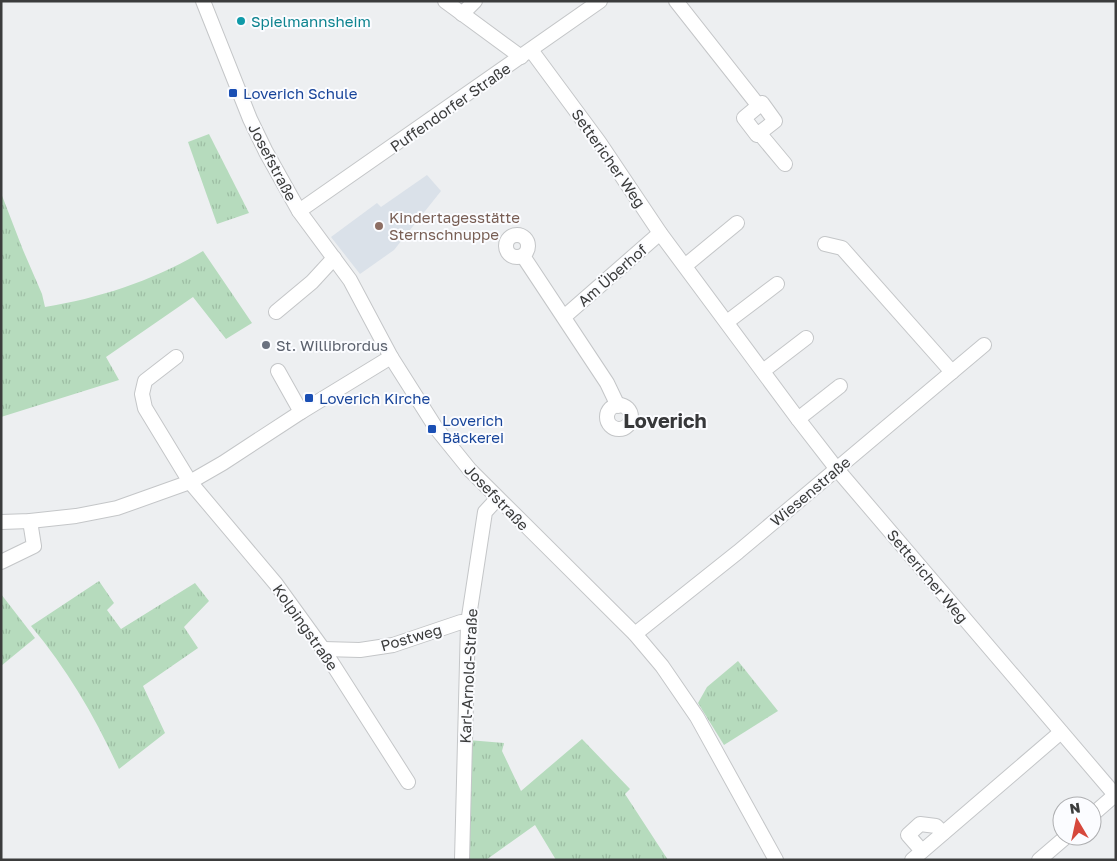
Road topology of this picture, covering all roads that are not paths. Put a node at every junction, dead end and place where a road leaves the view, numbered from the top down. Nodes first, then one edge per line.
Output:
1 (203, 1) edge
2 (445, 1) edge
3 (476, 1) edge
4 (600, 1) edge
5 (676, 1) edge
6 (462, 14) junction
7 (526, 54) junction
8 (758, 106) junction
9 (760, 134) junction
10 (785, 164) dead end
11 (299, 211) junction
12 (737, 223) dead end
13 (660, 232) junction
14 (825, 244) dead end
15 (522, 256) dead end
16 (334, 258) junction
17 (686, 266) junction
18 (777, 284) dead end
19 (276, 312) dead end
20 (564, 317) junction
21 (727, 322) junction
22 (806, 338) dead end
23 (984, 345) dead end
24 (176, 357) dead end
25 (391, 357) junction
26 (278, 371) dead end
27 (763, 372) junction
28 (952, 372) junction
29 (840, 386) dead end
30 (618, 406) dead end
31 (301, 412) junction
32 (798, 418) junction
33 (836, 468) junction
34 (190, 482) junction
35 (497, 499) junction
36 (30, 521) junction
37 (1, 522) edge
38 (1, 562) edge
39 (468, 623) junction
40 (635, 634) junction
41 (323, 650) junction
42 (1061, 732) junction
43 (408, 782) dead end
44 (1115, 796) edge
45 (1102, 807) edge
46 (943, 833) junction
47 (1055, 846) edge
48 (917, 856) edge
49 (462, 860) edge
50 (776, 860) edge
51 (1039, 860) edge

1 - 11 street, Josefstraße
2 - 6 street, Settericher Weg
3 - 6 street
4 - 7 street, Puffendorfer Straße
5 - 8 street
6 - 7 street, Settericher Weg
7 - 11 street, Puffendorfer Straße
7 - 13 street, Settericher Weg
8 - 9 street
8 - 9 street
9 - 10 street
11 - 16 street, Josefstraße
12 - 17 street
13 - 17 street, Settericher Weg
13 - 20 street, Am Überhof
14 - 28 street
15 - 20 street, Am Überhof
16 - 19 street
16 - 25 street, Josefstraße
17 - 21 street, Settericher Weg
18 - 21 street
20 - 30 street, Am Überhof
21 - 27 street, Settericher Weg
22 - 27 street
23 - 28 street, Wiesenstraße
24 - 34 street, Kolpingstraße
25 - 31 street
25 - 35 street, Josefstraße
26 - 31 street
27 - 32 street, Settericher Weg
28 - 33 street, Wiesenstraße
29 - 32 street
31 - 34 street
32 - 33 street, Settericher Weg
33 - 40 street, Wiesenstraße
33 - 42 street, Settericher Weg
34 - 36 street
34 - 41 street, Kolpingstraße
35 - 39 street, Karl-Arnold-Straße
35 - 40 street, Josefstraße
36 - 37 street
36 - 38 street
39 - 41 street, Postweg
39 - 49 street, Karl-Arnold-Straße
40 - 50 street, Josefstraße
41 - 43 street, Kolpingstraße
42 - 44 street, Settericher Weg
42 - 46 street
44 - 45 street
46 - 48 street
46 - 48 street
47 - 51 street

